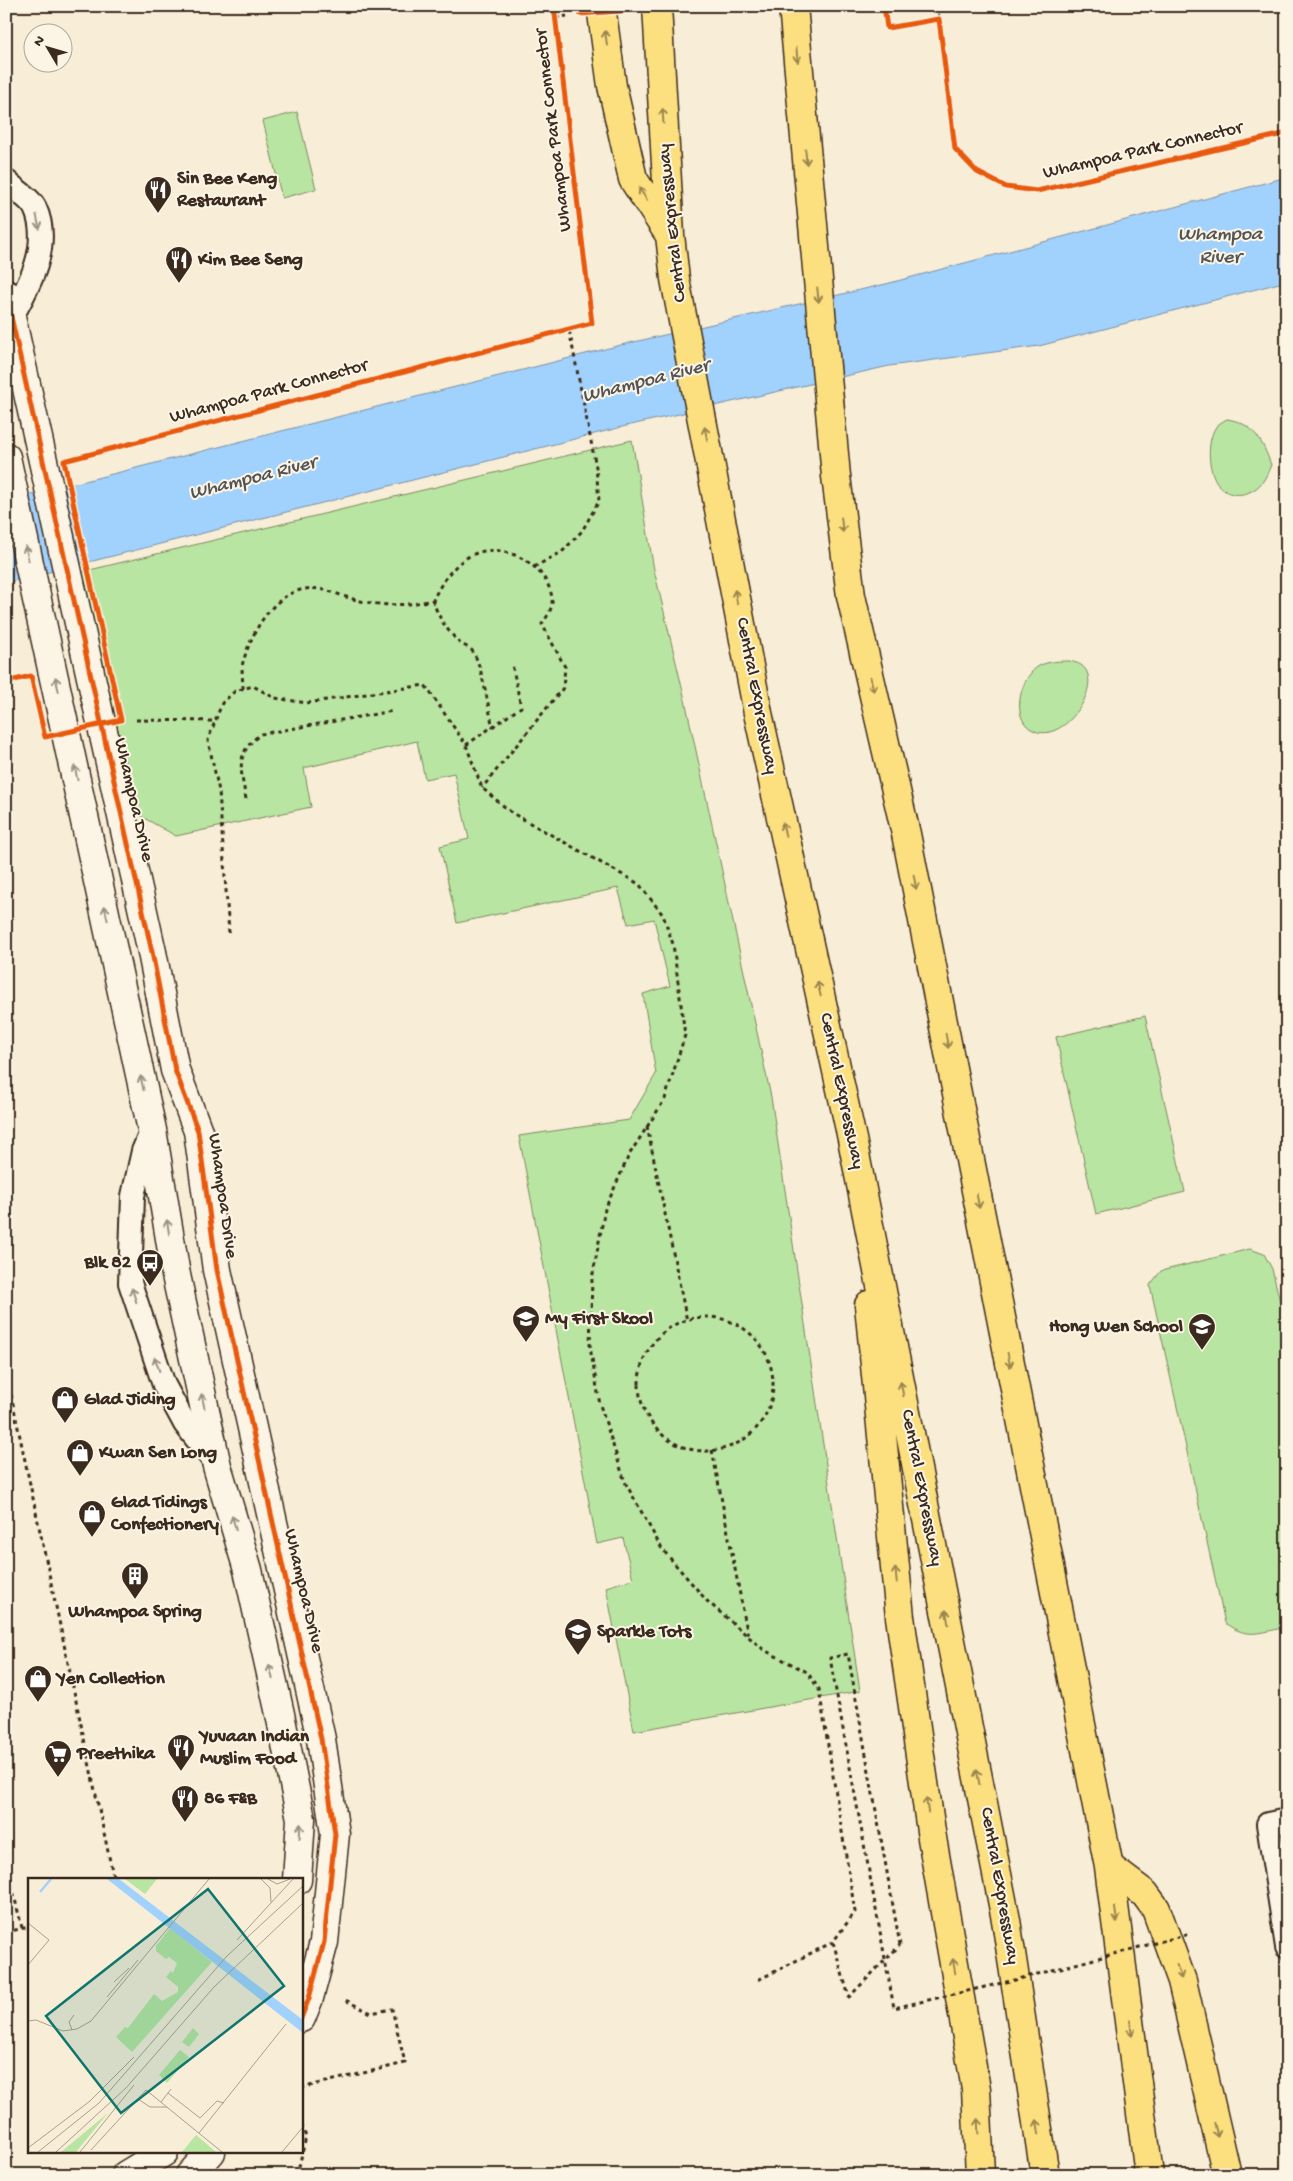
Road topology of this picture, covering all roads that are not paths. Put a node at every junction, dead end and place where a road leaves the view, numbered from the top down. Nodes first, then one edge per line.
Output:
1 (601, 6) edge
2 (657, 6) edge
3 (793, 6) edge
4 (6, 181) edge
5 (670, 235) junction
6 (9, 306) edge
7 (6, 457) edge
8 (152, 1130) junction
9 (852, 1139) junction
10 (217, 1466) junction
11 (1287, 1820) edge
12 (1109, 1867) junction
13 (297, 1878) edge
14 (1287, 1947) edge
15 (302, 2016) edge
16 (161, 2154) edge
17 (209, 2154) edge
18 (126, 2175) edge
19 (190, 2175) edge
20 (980, 2175) edge
21 (1046, 2175) edge
22 (1149, 2175) edge
23 (1227, 2175) edge

5 -> 1 highway
5 -> 2 highway, Central Expressway
3 -> 12 highway
4 -> 6 lane
9 -> 5 highway, Central Expressway
6 - 15 street, Whampoa Drive
8 -> 7 street
10 -> 8 street
10 -> 8 lane
20 -> 9 highway
21 -> 9 highway, Central Expressway
13 -> 10 street
11 - 14 lane
12 -> 22 highway
12 -> 23 highway
16 - 18 street
17 - 19 street

